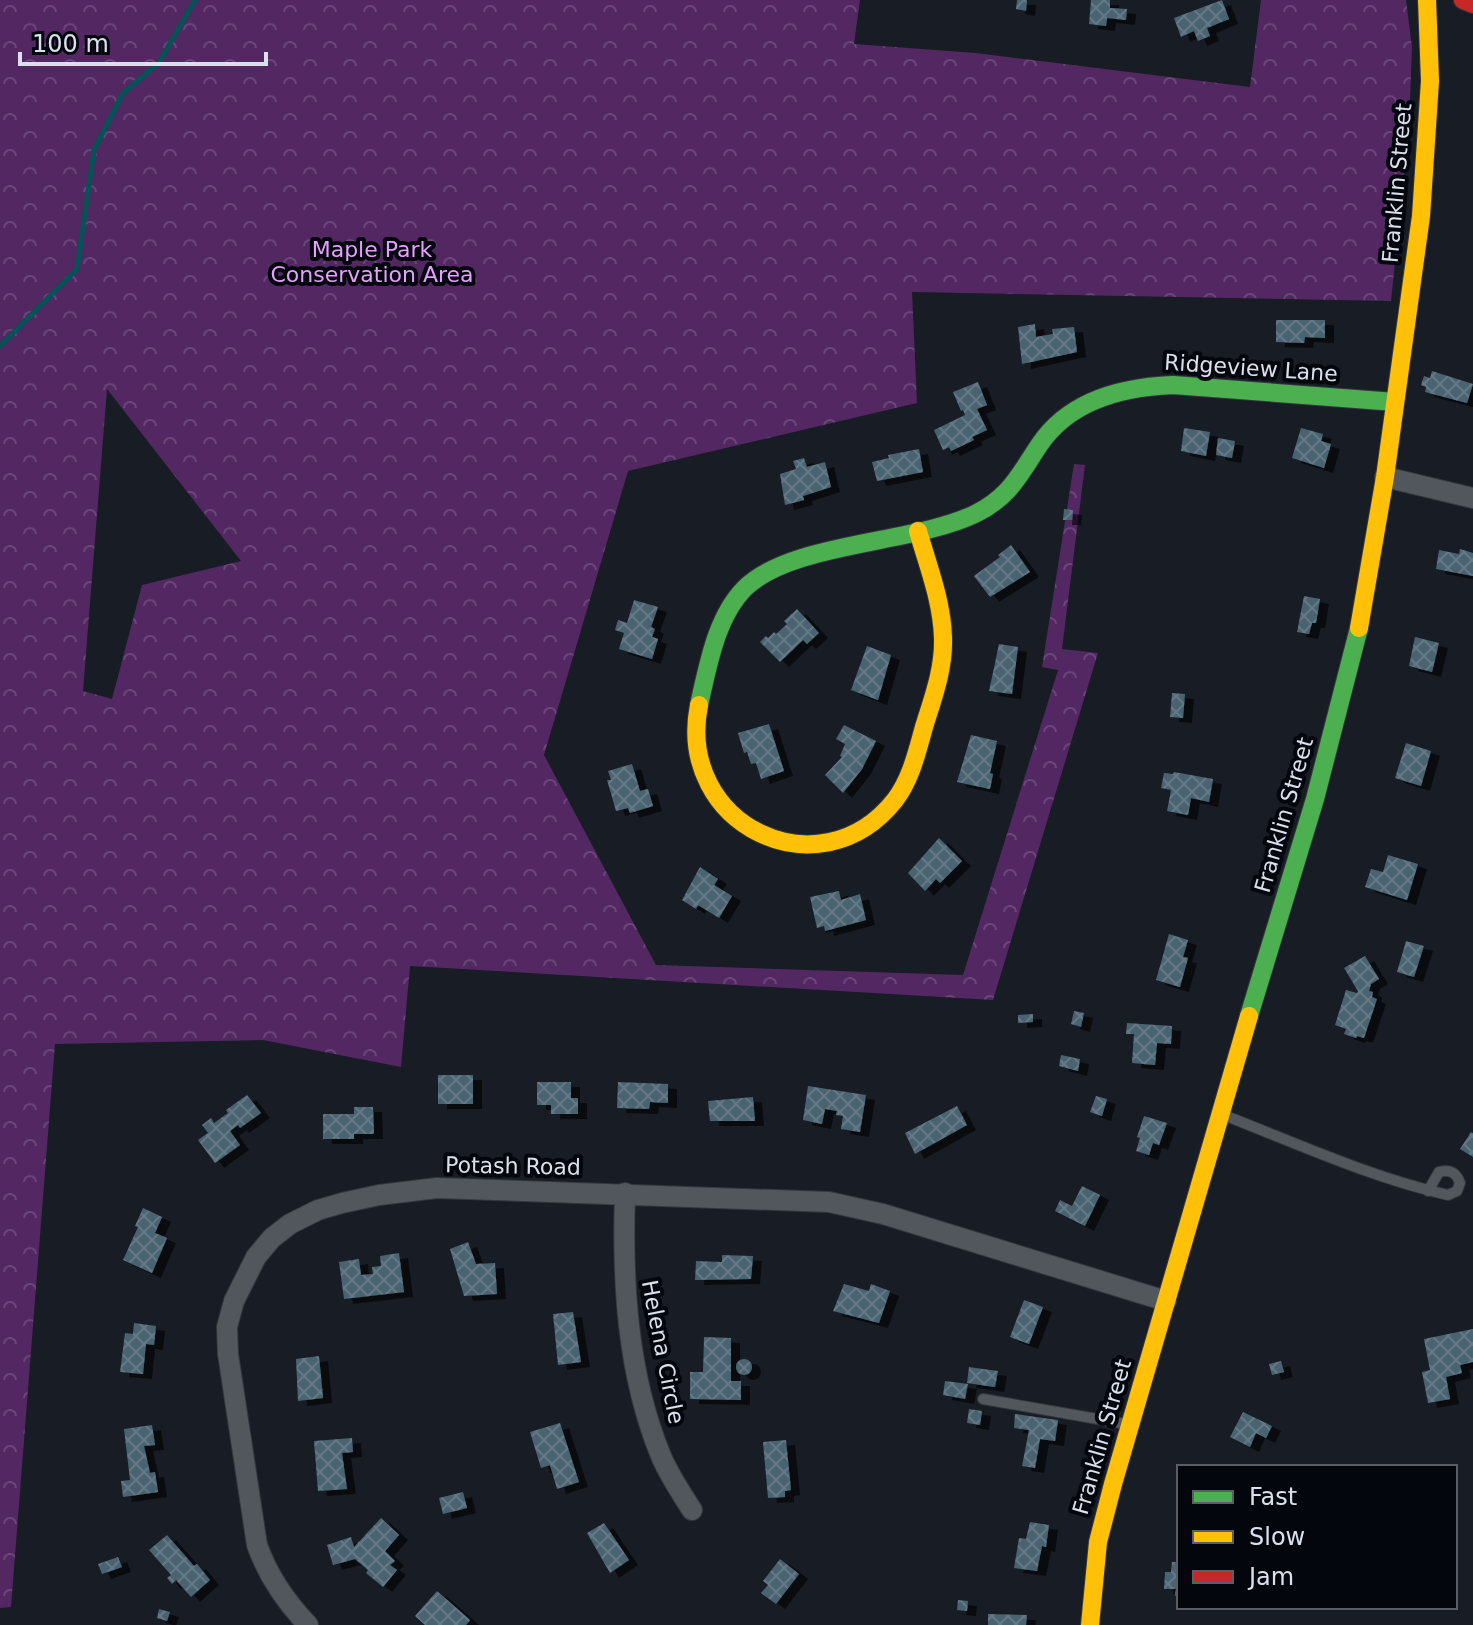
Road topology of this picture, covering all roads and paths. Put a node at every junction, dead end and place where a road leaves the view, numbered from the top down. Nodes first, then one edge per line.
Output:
1 (1427, 0) edge
2 (1463, 0) edge
3 (1473, 4) edge
4 (1395, 402) junction
5 (1385, 477) junction
6 (1473, 498) edge
7 (918, 531) junction
8 (1219, 1113) junction
9 (1428, 1191) dead end
10 (625, 1193) junction
11 (1166, 1301) junction
12 (983, 1399) dead end
13 (1129, 1425) junction
14 (692, 1510) dead end
15 (308, 1625) edge
16 (1090, 1625) edge

1 - 4 street, Franklin Street
2 - 3 street
4 - 5 street, Franklin Street
4 - 7 street, Ridgeview Lane
5 - 6 street
5 - 8 street, Franklin Street
7 - 7 street, Ridgeview Lane
8 - 9 lane
8 - 11 street, Franklin Street
10 - 11 street, Potash Road
10 - 14 street, Helena Circle
10 - 15 street, Potash Road
11 - 13 street, Franklin Street
12 - 13 lane
13 - 16 street, Franklin Street

